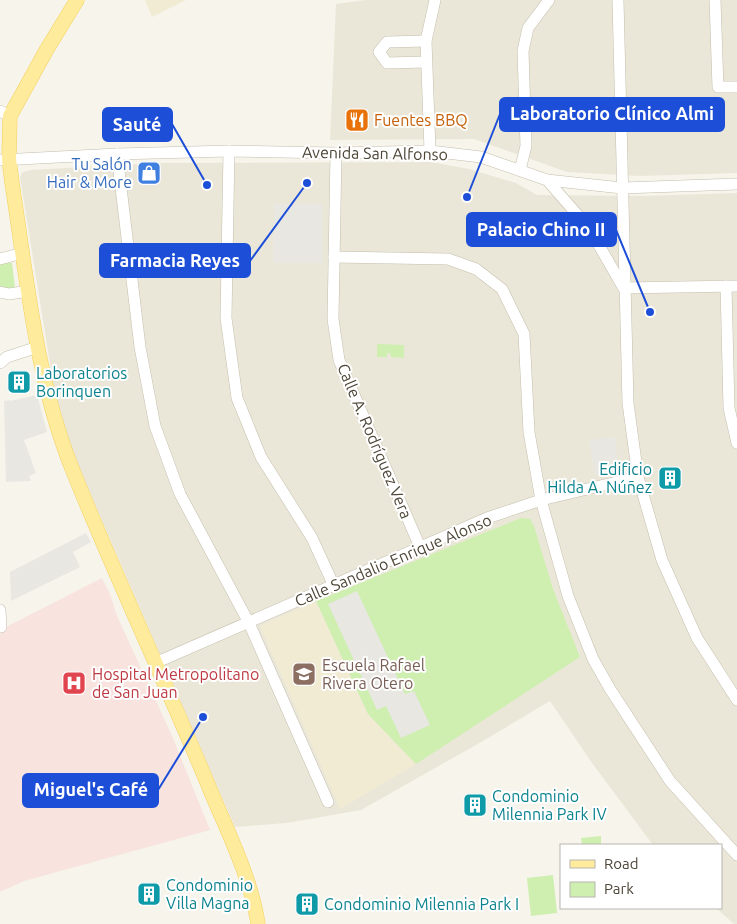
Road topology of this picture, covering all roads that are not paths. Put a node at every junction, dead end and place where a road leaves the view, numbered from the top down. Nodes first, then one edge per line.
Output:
1 (77, 0) edge
2 (435, 0) edge
3 (548, 0) edge
4 (618, 0) edge
5 (715, 0) edge
6 (426, 41) junction
7 (426, 62) junction
8 (737, 87) edge
9 (5, 113) edge
10 (229, 150) junction
11 (430, 151) junction
12 (336, 153) junction
13 (117, 154) junction
14 (5, 160) edge
15 (520, 170) junction
16 (547, 180) junction
17 (737, 184) edge
18 (622, 188) junction
19 (23, 254) junction
20 (334, 257) junction
21 (0, 259) edge
22 (731, 286) edge
23 (624, 288) junction
24 (29, 291) junction
25 (0, 292) edge
26 (38, 346) junction
27 (0, 363) edge
28 (737, 443) edge
29 (638, 477) junction
30 (541, 500) junction
31 (420, 547) junction
32 (334, 586) junction
33 (0, 610) edge
34 (249, 623) junction
35 (1, 627) edge
36 (155, 663) junction
37 (737, 700) edge
38 (328, 802) dead end
39 (734, 848) edge
40 (258, 924) edge

1 - 9 main road
2 - 6 street
3 - 15 street
4 - 18 street
5 - 8 street
6 - 7 street
6 - 7 street
7 - 11 street
9 - 14 main road
10 - 12 street, Avenida San Alfonso
10 - 13 street, Avenida San Alfonso
10 - 32 street
11 - 12 street, Avenida San Alfonso
11 - 15 street, Avenida San Alfonso
12 - 20 street, Calle A. Rodríguez Vera
13 - 14 street, Avenida San Alfonso
13 - 34 street
14 - 19 main road
15 - 16 street, Avenida San Alfonso
16 - 18 street, Avenida San Alfonso
16 - 23 street
17 - 18 street, Avenida San Alfonso
18 - 23 street
19 - 21 street
19 - 24 main road
20 - 30 street
20 - 31 street, Calle A. Rodríguez Vera
22 - 23 street
22 - 28 street
23 - 29 street
24 - 25 street
24 - 26 main road
26 - 27 street
26 - 36 main road
29 - 30 street, Calle Sandalio Enrique Alonso
29 - 37 street
30 - 31 street, Calle Sandalio Enrique Alonso
30 - 39 street
31 - 32 street, Calle Sandalio Enrique Alonso
32 - 34 street, Calle Sandalio Enrique Alonso
33 - 35 street
34 - 36 street, Calle Sandalio Enrique Alonso
34 - 38 street
36 - 40 main road

